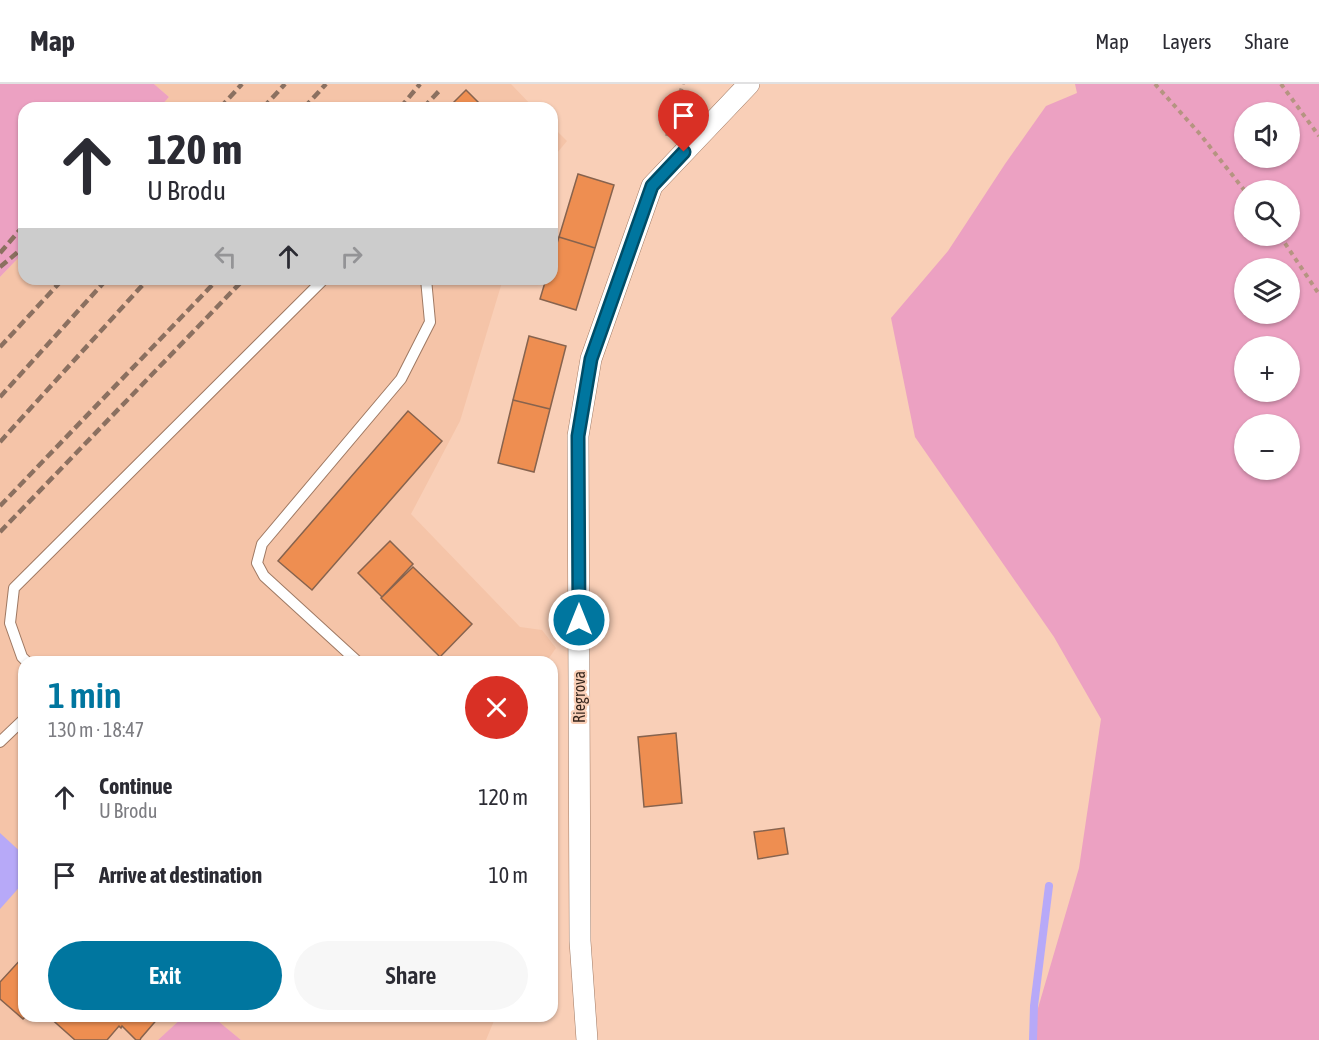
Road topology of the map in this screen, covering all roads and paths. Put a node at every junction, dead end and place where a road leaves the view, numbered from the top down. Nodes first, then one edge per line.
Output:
1 (749, 84) edge
2 (1155, 84) edge
3 (1281, 84) edge
4 (1319, 136) edge
5 (1236, 180) edge
6 (1287, 246) edge
7 (318, 285) edge
8 (427, 285) edge
9 (1319, 294) edge
10 (22, 656) edge
11 (351, 656) edge
12 (18, 725) edge
13 (0, 742) edge
14 (587, 1040) edge

1 - 14 street, Riegrova
2 - 5 path
3 - 4 path
6 - 9 path
7 - 10 lane
8 - 11 lane
12 - 13 lane

